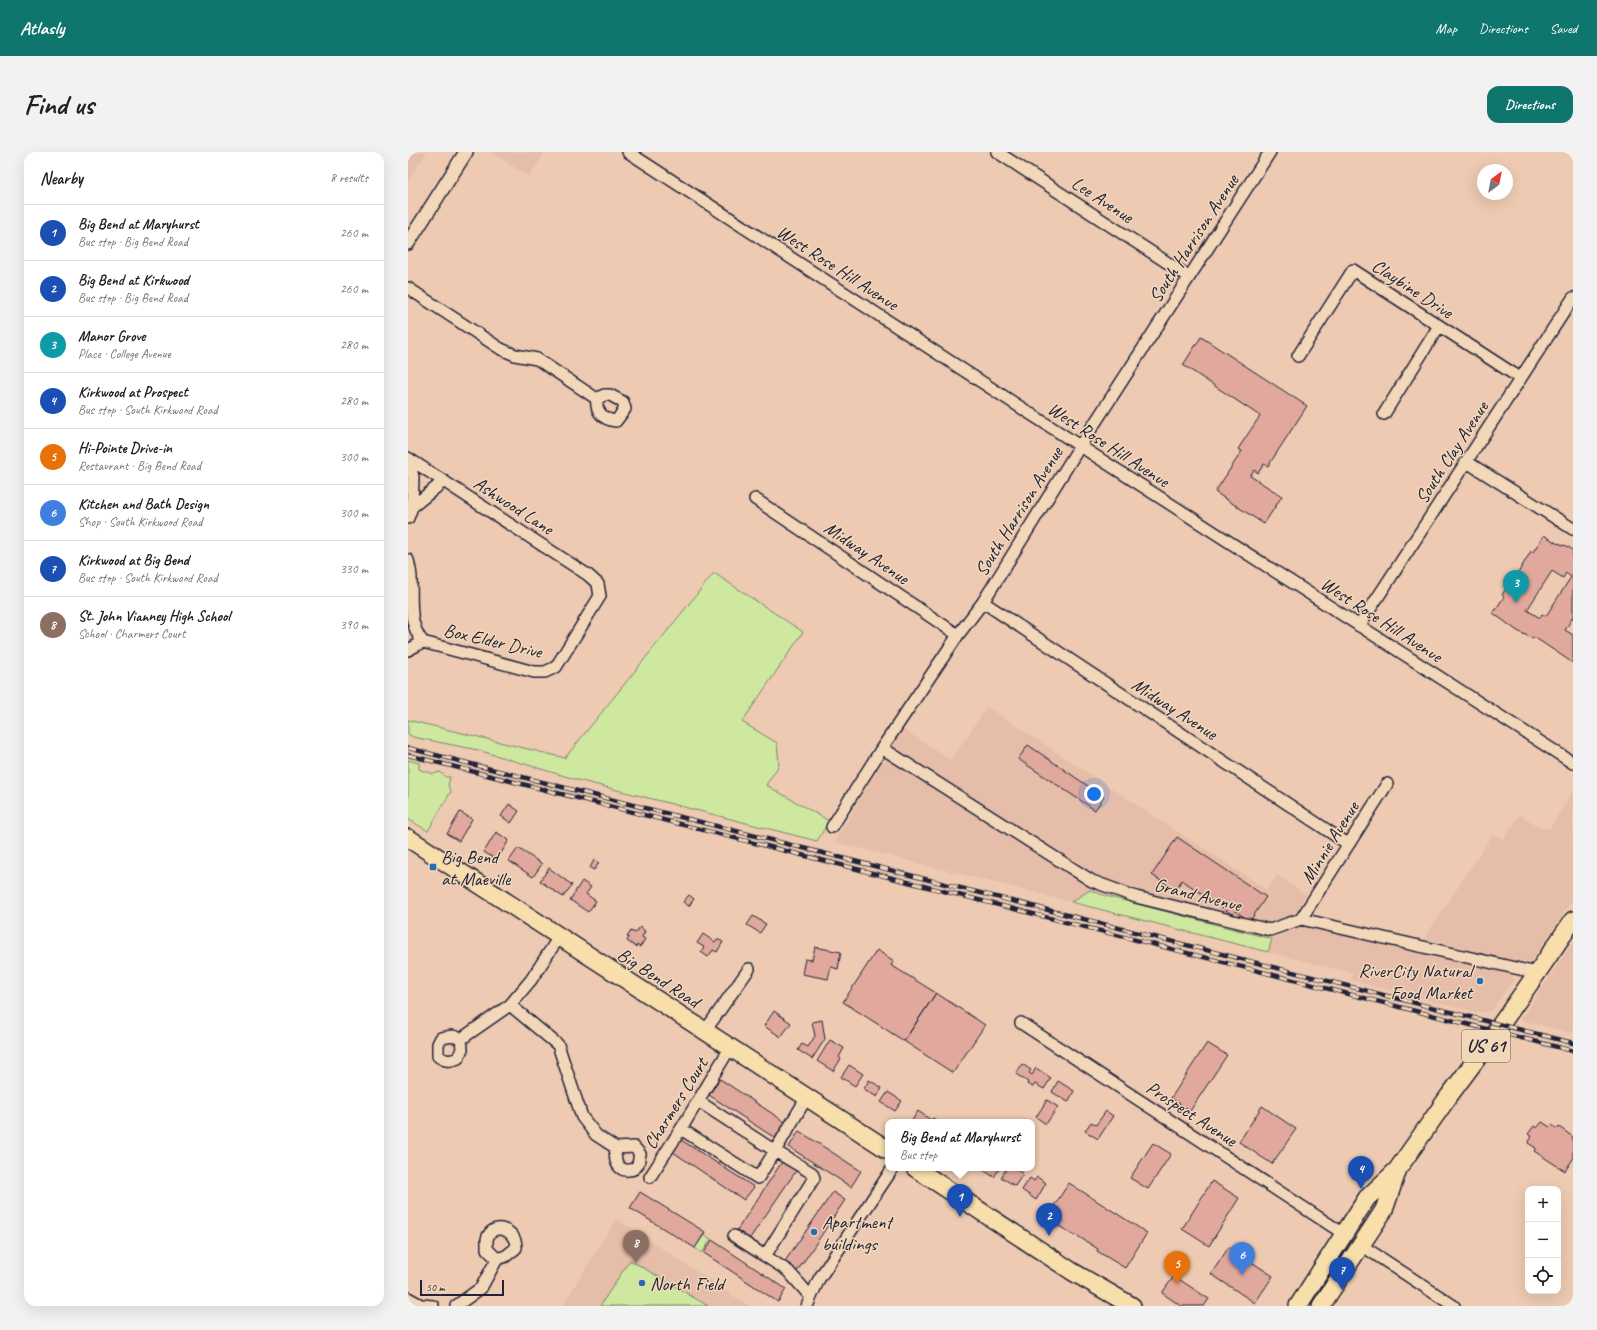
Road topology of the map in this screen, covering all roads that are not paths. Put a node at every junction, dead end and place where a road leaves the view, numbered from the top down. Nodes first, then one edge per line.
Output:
1 (466, 152) edge
2 (628, 152) edge
3 (997, 152) edge
4 (1270, 152) edge
5 (408, 242) edge
6 (1188, 276) junction
7 (408, 288) edge
8 (1573, 298) edge
9 (1439, 326) junction
10 (1298, 356) dead end
11 (1520, 378) junction
12 (597, 399) dead end
13 (1384, 414) dead end
14 (1080, 446) junction
15 (408, 458) edge
16 (1467, 462) junction
17 (444, 481) junction
18 (755, 499) dead end
19 (410, 512) edge
20 (1573, 529) edge
21 (408, 560) edge
22 (598, 584) joint
23 (983, 602) junction
24 (410, 614) edge
25 (1359, 626) junction
26 (958, 635) junction
27 (424, 642) junction
28 (408, 650) edge
29 (882, 748) junction
30 (1573, 763) edge
31 (1387, 784) dead end
32 (832, 826) dead end
33 (408, 838) edge
34 (1348, 844) junction
35 (1301, 919) junction
36 (1573, 920) edge
37 (559, 937) junction
38 (749, 969) dead end
39 (1537, 974) junction
40 (510, 1005) junction
41 (1021, 1022) dead end
42 (705, 1032) junction
43 (461, 1039) dead end
44 (730, 1048) junction
45 (807, 1098) junction
46 (698, 1101) junction
47 (681, 1129) junction
48 (616, 1148) dead end
49 (885, 1148) edge
50 (775, 1151) junction
51 (1397, 1170) junction
52 (891, 1171) edge
53 (920, 1171) edge
54 (650, 1177) dead end
55 (1344, 1234) junction
56 (734, 1236) dead end
57 (1361, 1245) junction
58 (765, 1256) junction
59 (497, 1259) dead end
60 (408, 1298) edge
61 (809, 1302) edge
62 (433, 1306) edge
63 (456, 1306) edge
64 (1132, 1306) edge
65 (1298, 1306) edge
66 (1321, 1306) edge
67 (1454, 1306) edge

1 - 5 street
2 - 14 street, West Rose Hill Avenue
3 - 6 street, Lee Avenue
4 - 6 street, South Harrison Avenue
6 - 14 street, South Harrison Avenue
7 - 12 street
8 - 11 street, South Clay Avenue
9 - 10 street, Claybine Drive
9 - 11 street, Claybine Drive
9 - 13 street
11 - 16 street, South Clay Avenue
14 - 23 street, South Harrison Avenue
14 - 25 street, West Rose Hill Avenue
15 - 17 street, Ashwood Lane
15 - 19 street
16 - 20 street
16 - 25 street, South Clay Avenue
17 - 19 street
17 - 22 street, Ashwood Lane
18 - 26 street, Midway Avenue
21 - 24 street, Box Elder Drive
22 - 27 street, Box Elder Drive
23 - 26 street, South Harrison Avenue
23 - 34 street, Midway Avenue
24 - 27 street, Box Elder Drive
25 - 30 street, West Rose Hill Avenue
26 - 29 street, South Harrison Avenue
27 - 28 street, Box Elder Drive
29 - 32 street, South Harrison Avenue
29 - 35 street, Grand Avenue
31 - 34 street, Minnie Avenue
33 - 37 main road, Big Bend Road
34 - 35 street, Minnie Avenue
35 - 39 street
36 - 39 main road, US 61
37 - 40 street
37 - 42 main road, Big Bend Road
38 - 42 street
39 - 51 main road, US 61
40 - 43 street
40 - 48 street
41 - 55 street, Prospect Avenue
42 - 44 main road, Big Bend Road
44 - 45 main road, Big Bend Road
44 - 46 street, Charmers Court
45 - 49 main road, Big Bend Road
45 - 50 street
46 - 47 street, Charmers Court
46 - 50 street
47 - 50 street
47 - 54 street, Charmers Court
50 - 58 street
51 - 55 main road, US 61
51 - 57 main road, US 61
52 - 61 street
53 - 64 main road
55 - 65 main road, US 61
56 - 58 street
57 - 66 main road, US 61
57 - 67 street
58 - 61 street
59 - 63 street
60 - 62 street

